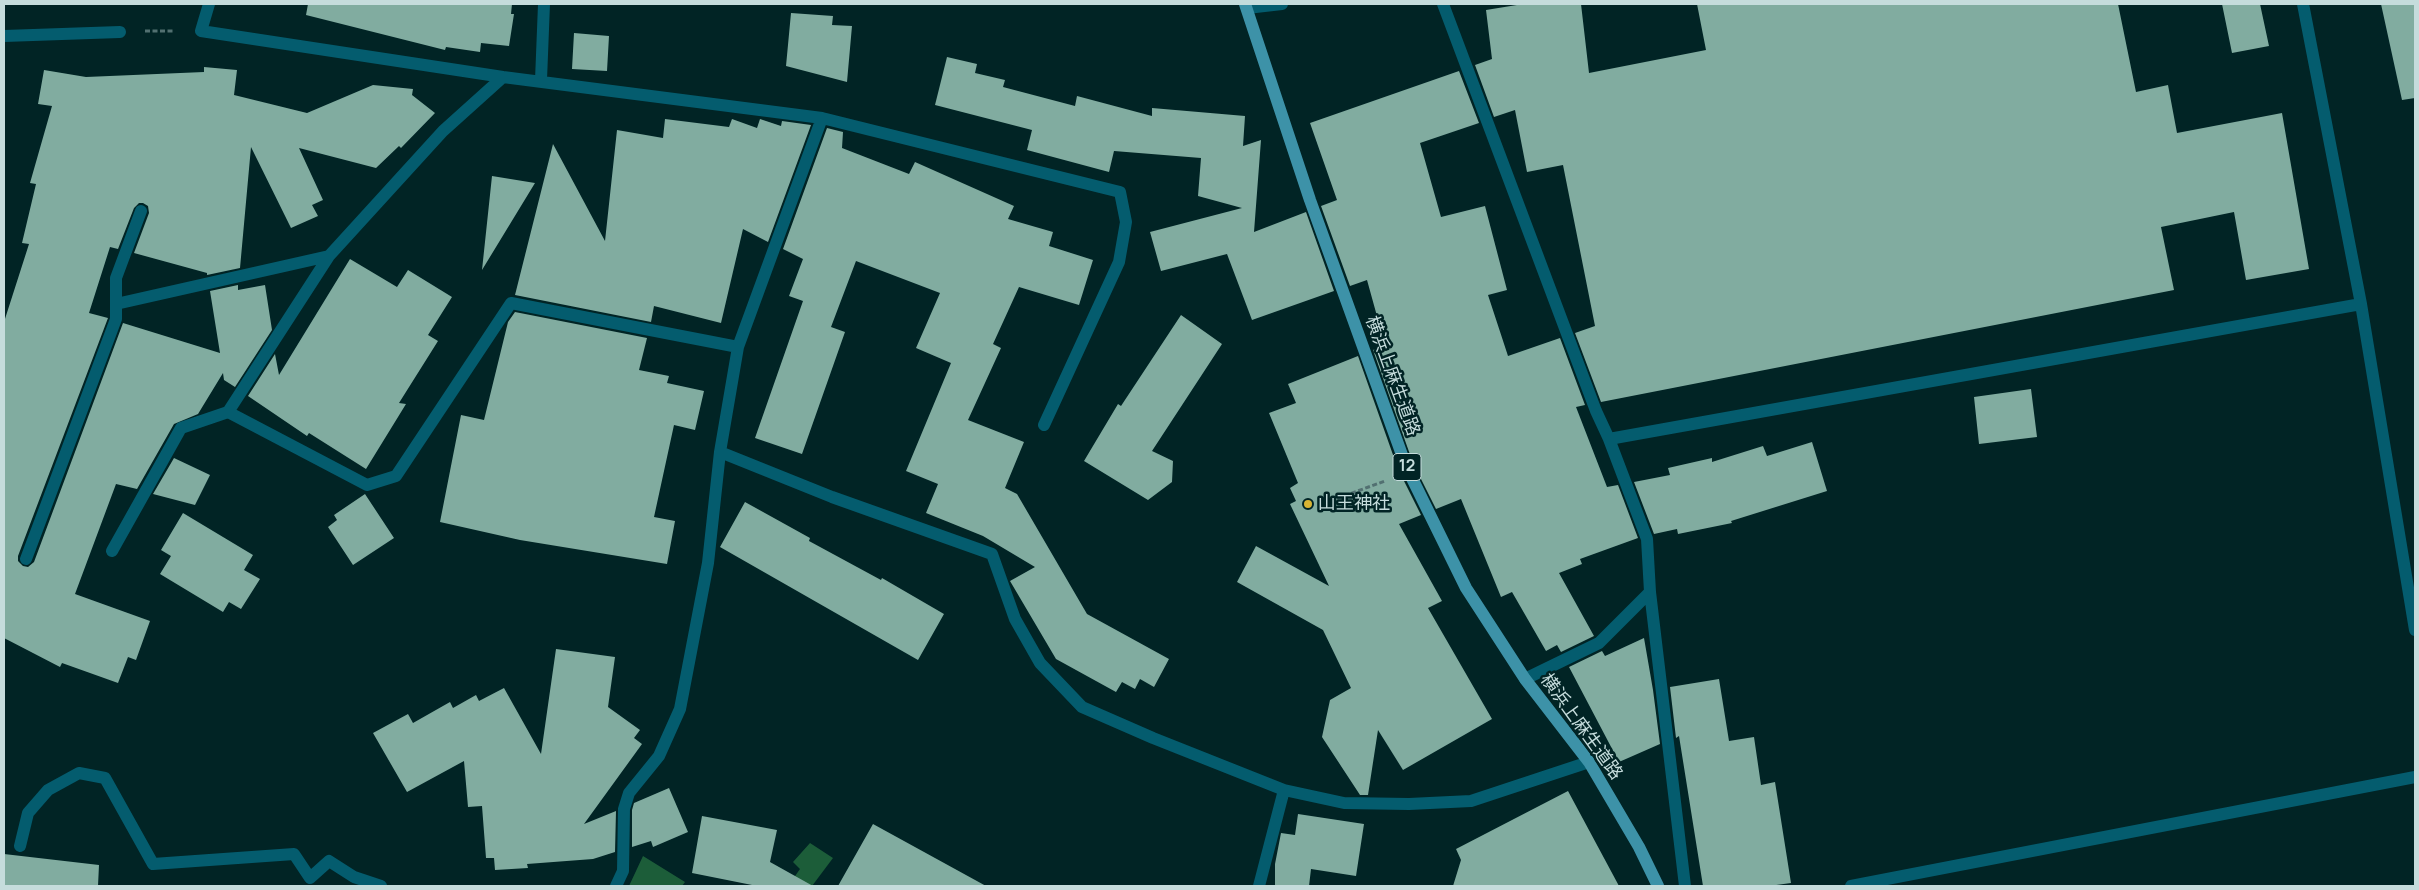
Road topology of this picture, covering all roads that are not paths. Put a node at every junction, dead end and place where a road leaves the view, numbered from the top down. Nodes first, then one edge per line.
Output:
1 (209, 4) edge
2 (544, 4) edge
3 (1282, 4) edge
4 (1442, 4) edge
5 (2303, 4) edge
6 (1246, 6) edge
7 (120, 32) road end
8 (4, 36) edge
9 (503, 77) junction
10 (541, 80) junction
11 (822, 118) junction
12 (141, 211) dead end
13 (329, 256) junction
14 (116, 304) junction
15 (2361, 304) junction
16 (738, 347) junction
17 (228, 412) junction
18 (1044, 425) dead end
19 (1609, 439) junction
20 (720, 452) junction
21 (112, 552) dead end
22 (26, 559) dead end
23 (1650, 592) junction
24 (2415, 630) edge
25 (1525, 679) junction
26 (1589, 762) junction
27 (2415, 776) edge
28 (1284, 790) junction
29 (20, 846) dead end
30 (381, 886) edge
31 (616, 886) edge
32 (1259, 886) edge
33 (1658, 886) edge
34 (1686, 886) edge
35 (1852, 886) edge

1 - 9 street
2 - 10 street
3 - 6 street
4 - 19 street
5 - 15 street
6 - 25 main road, 横浜上麻生道路 / 12
7 - 8 street
9 - 10 street
9 - 13 street
10 - 11 street
11 - 16 street
11 - 18 street
12 - 14 street
13 - 14 street
13 - 17 street
14 - 22 street
15 - 19 street
15 - 24 street
16 - 17 street
16 - 20 street
17 - 21 street
19 - 23 street
20 - 28 street
20 - 31 street
23 - 25 street
23 - 34 street
25 - 26 main road, 横浜上麻生道路 / 12
26 - 28 street
26 - 33 main road, 横浜上麻生道路 / 12
27 - 35 street
28 - 32 street
29 - 30 street

